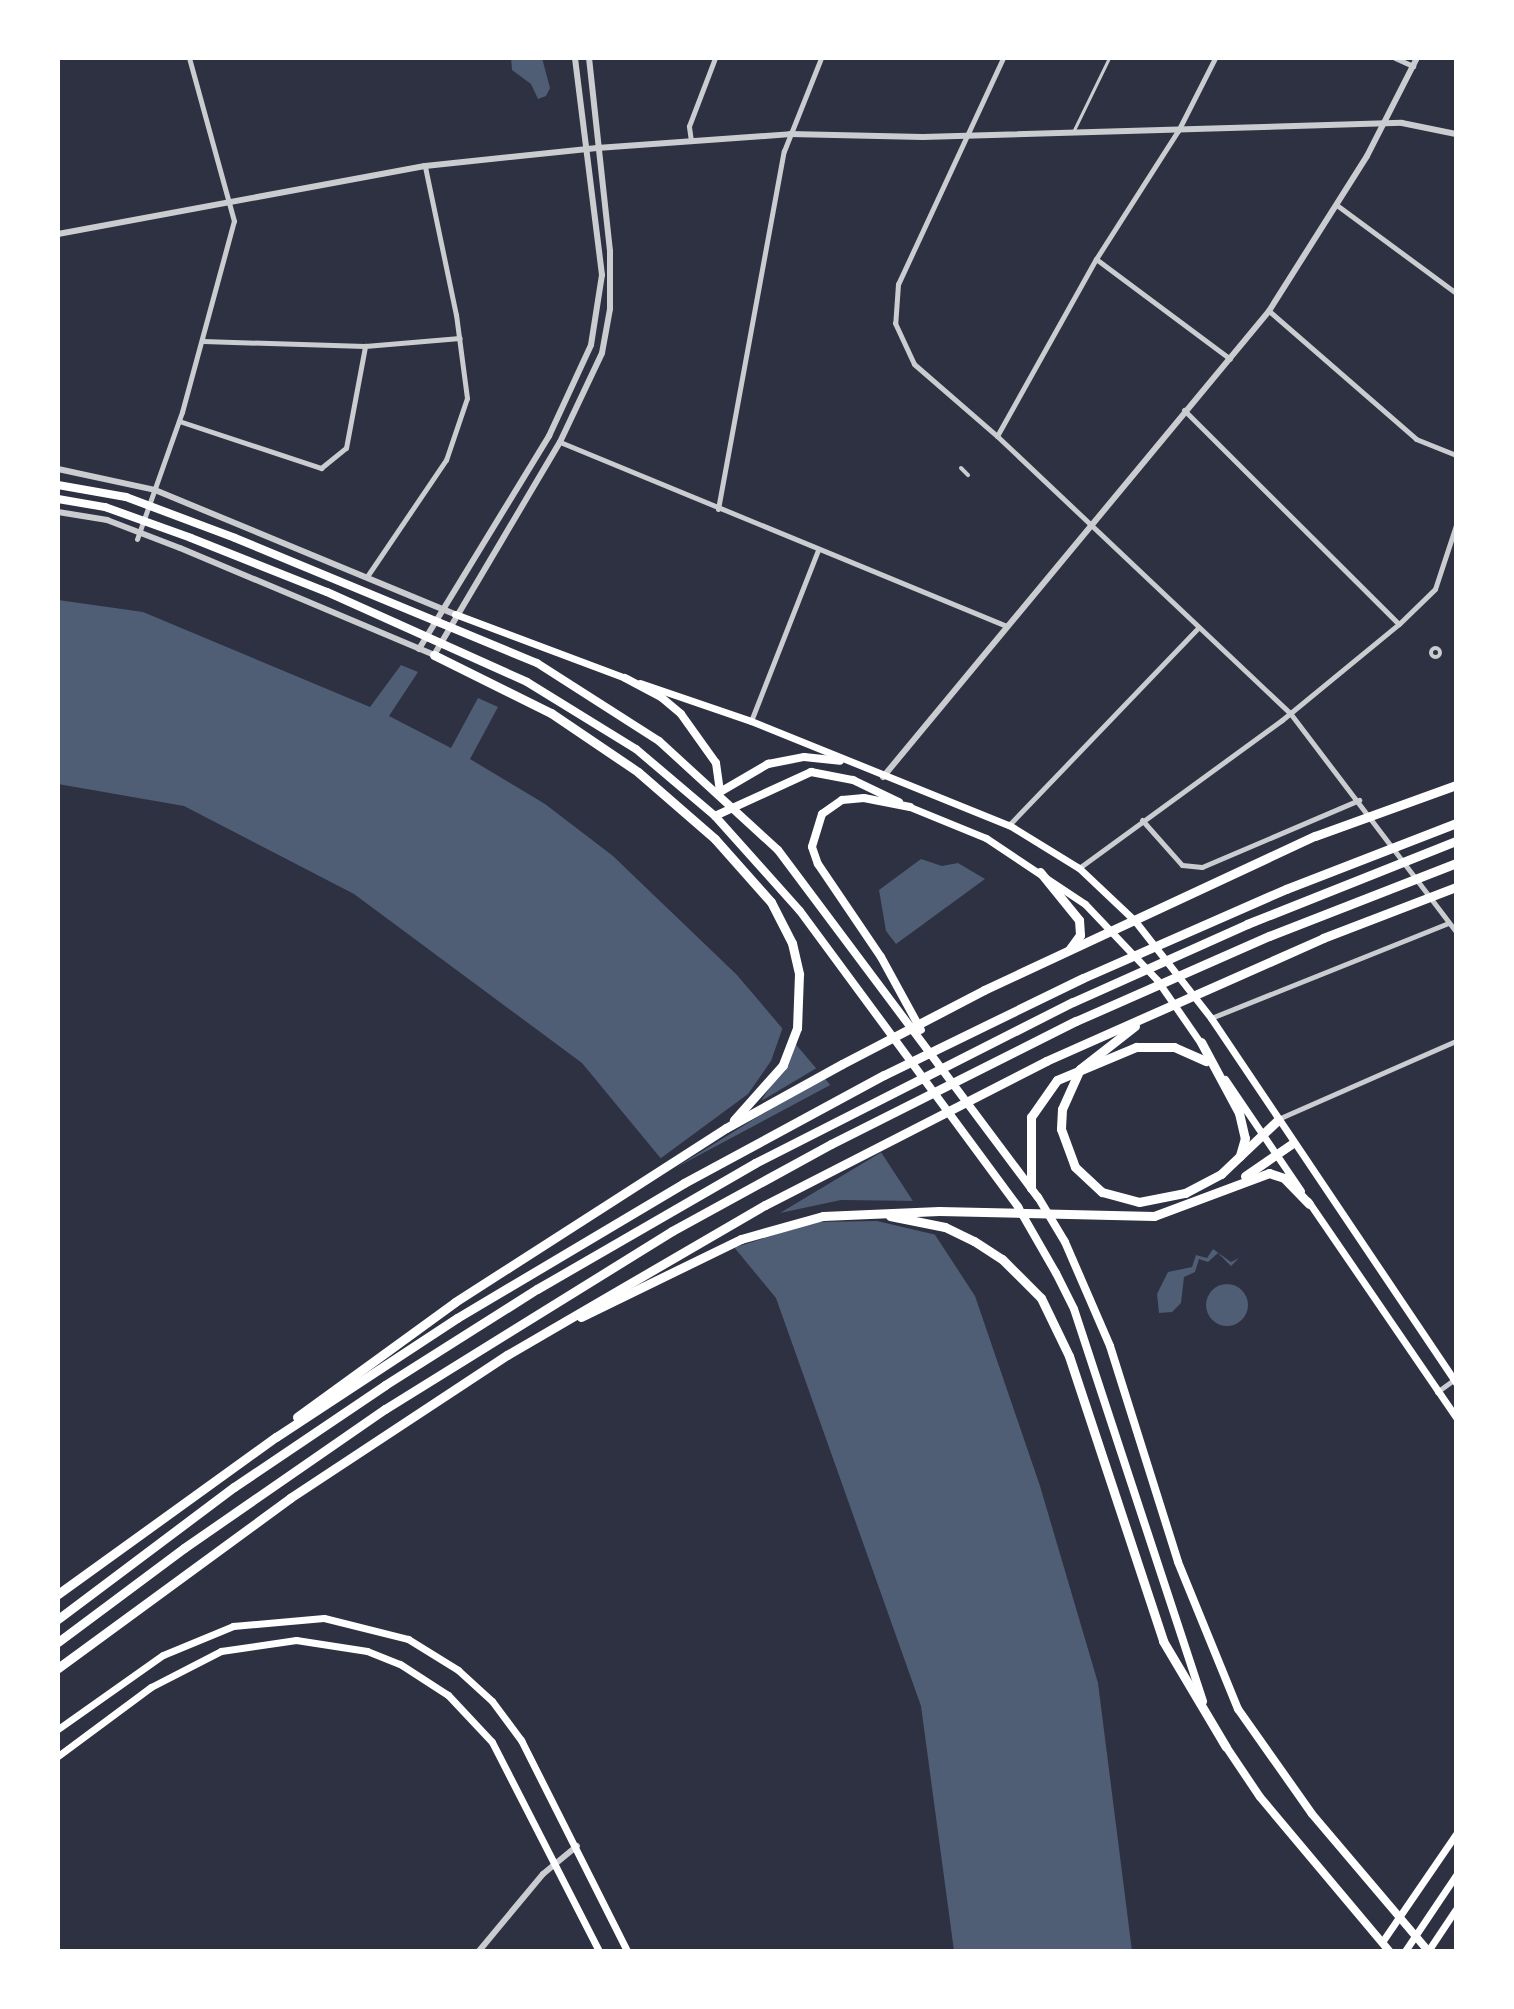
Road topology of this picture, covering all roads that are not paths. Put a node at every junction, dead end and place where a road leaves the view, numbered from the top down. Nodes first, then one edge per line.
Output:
1 (189, 58) edge
2 (575, 58) edge
3 (589, 58) edge
4 (715, 58) edge
5 (821, 58) edge
6 (1003, 58) edge
7 (1109, 58) edge
8 (1215, 58) edge
9 (1395, 58) edge
10 (1417, 58) edge
11 (1413, 66) junction
12 (1384, 123) junction
13 (1178, 131) junction
14 (1073, 132) junction
15 (790, 134) junction
16 (1456, 134) edge
17 (967, 135) junction
18 (691, 141) junction
19 (597, 148) junction
20 (585, 149) junction
21 (425, 166) junction
22 (232, 202) junction
23 (1338, 206) junction
24 (58, 234) edge
25 (1096, 259) junction
26 (1456, 293) edge
27 (1269, 311) junction
28 (460, 338) junction
29 (203, 341) junction
30 (365, 346) junction
31 (1231, 360) junction
32 (1184, 410) junction
33 (179, 421) junction
34 (997, 436) junction
35 (560, 442) junction
36 (1456, 455) edge
37 (58, 469) edge
38 (960, 469) dead end
39 (968, 475) dead end
40 (58, 485) edge
41 (155, 490) junction
42 (58, 499) edge
43 (149, 506) junction
44 (718, 509) junction
45 (58, 512) edge
46 (143, 521) junction
47 (1089, 524) junction
48 (1456, 525) edge
49 (138, 535) junction
50 (818, 550) junction
51 (368, 575) junction
52 (440, 609) junction
53 (455, 614) junction
54 (434, 620) junction
55 (1399, 624) junction
56 (449, 626) junction
57 (1006, 626) junction
58 (1198, 628) junction
59 (427, 635) junction
60 (441, 641) junction
61 (419, 649) junction
62 (434, 655) junction
63 (625, 678) junction
64 (1290, 713) junction
65 (751, 721) junction
66 (840, 761) junction
67 (883, 777) junction
68 (1456, 785) edge
69 (720, 792) junction
70 (1359, 800) junction
71 (735, 806) junction
72 (910, 807) junction
73 (715, 816) junction
74 (1142, 820) junction
75 (1456, 823) edge
76 (1009, 825) junction
77 (1456, 841) edge
78 (1456, 863) edge
79 (1079, 868) junction
80 (1040, 872) junction
81 (1456, 887) edge
82 (1135, 921) junction
83 (1448, 923) junction
84 (1114, 931) junction
85 (1456, 932) edge
86 (1057, 958) junction
87 (1172, 1003) junction
88 (1211, 1018) junction
89 (1456, 1041) edge
90 (1201, 1042) junction
91 (937, 1058) junction
92 (1206, 1061) junction
93 (1278, 1120) junction
94 (726, 1128) junction
95 (1264, 1136) junction
96 (1293, 1143) junction
97 (1276, 1154) junction
98 (1238, 1159) junction
99 (1229, 1187) junction
100 (1031, 1188) junction
101 (1309, 1204) junction
102 (859, 1212) junction
103 (507, 1355) junction
104 (1455, 1380) edge
105 (1437, 1392) junction
106 (1456, 1417) edge
107 (276, 1437) junction
108 (58, 1594) edge
109 (58, 1619) edge
110 (58, 1642) edge
111 (58, 1668) edge
112 (58, 1729) edge
113 (1226, 1747) junction
114 (58, 1756) edge
115 (1456, 1834) edge
116 (577, 1846) junction
117 (556, 1862) junction
118 (1456, 1875) edge
119 (1456, 1909) edge
120 (1400, 1918) junction
121 (1382, 1942) junction
122 (479, 1951) edge
123 (599, 1951) edge
124 (627, 1951) edge
125 (1389, 1951) edge
126 (1405, 1951) edge
127 (1428, 1951) edge

1 - 22 street
2 - 20 street
3 - 19 street
4 - 18 street
5 - 15 street
6 - 17 street
7 - 14 lane
8 - 13 street
9 - 11 street
10 - 11 street
11 - 12 street
12 - 13 street
12 - 16 street
12 - 23 street
13 - 14 street
13 - 25 street
14 - 17 street
15 - 17 street
15 - 18 street
15 - 44 street
17 - 34 street
18 - 19 street
19 - 20 street
19 - 35 street
20 - 21 street
20 - 52 street
21 - 22 street
21 - 28 street
22 - 24 street
22 - 29 street
23 - 26 street
23 - 27 street
25 - 31 street
25 - 34 street
27 - 31 street
27 - 36 street
28 - 30 street
28 - 51 street
29 - 30 street
29 - 33 street
30 - 33 street
31 - 32 street
32 - 47 street
32 - 55 street
33 - 41 street
34 - 47 street
35 - 44 street
35 - 53 street
37 - 41 street
38 - 39 street
40 - 43 highway
41 - 43 street
41 - 51 street
42 - 46 highway
43 - 46 street
43 - 54 highway
44 - 50 street
45 - 49 street
46 - 49 street
46 - 59 highway
47 - 57 street
47 - 58 street
48 - 55 street
49 - 61 street
50 - 57 street
50 - 65 street
51 - 52 street
52 - 53 street
52 - 54 street
53 - 56 street
53 - 63 main road
54 - 56 highway
54 - 59 street
55 - 64 street
56 - 60 street
56 - 69 highway
57 - 67 street
58 - 64 street
58 - 76 street
59 - 60 highway
59 - 61 street
60 - 62 street
60 - 73 highway
61 - 62 street
62 - 94 highway
63 - 65 main road
63 - 69 highway
64 - 70 street
64 - 74 street
65 - 66 main road
66 - 67 main road
66 - 69 highway
67 - 76 main road
68 - 82 highway
69 - 71 highway
70 - 74 street
70 - 83 street
71 - 72 highway
71 - 73 highway
71 - 91 highway
72 - 80 main road
72 - 91 highway
73 - 113 highway
74 - 79 street
75 - 107 highway
76 - 79 main road
77 - 109 highway
78 - 110 highway
79 - 82 main road
80 - 84 main road
80 - 86 highway
81 - 87 highway
82 - 84 highway
82 - 88 main road
83 - 85 street
83 - 88 street
84 - 86 highway
84 - 90 main road
86 - 94 highway
87 - 98 highway
87 - 103 highway
88 - 93 main road
89 - 93 street
90 - 92 highway
90 - 95 main road
91 - 100 highway
92 - 98 highway
92 - 100 highway
93 - 95 highway
93 - 96 main road
94 - 107 highway
95 - 97 main road
95 - 98 highway
96 - 97 highway
96 - 104 main road
97 - 99 highway
97 - 101 main road
99 - 101 highway
99 - 102 highway
100 - 120 highway
101 - 105 main road
102 - 103 highway
102 - 113 highway
103 - 111 highway
104 - 105 street
105 - 106 main road
107 - 108 highway
112 - 116 main road
113 - 121 highway
114 - 117 main road
115 - 120 main road
116 - 117 street
116 - 124 main road
117 - 122 street
117 - 123 main road
118 - 126 main road
119 - 127 main road
120 - 121 main road
120 - 127 highway
121 - 125 highway

